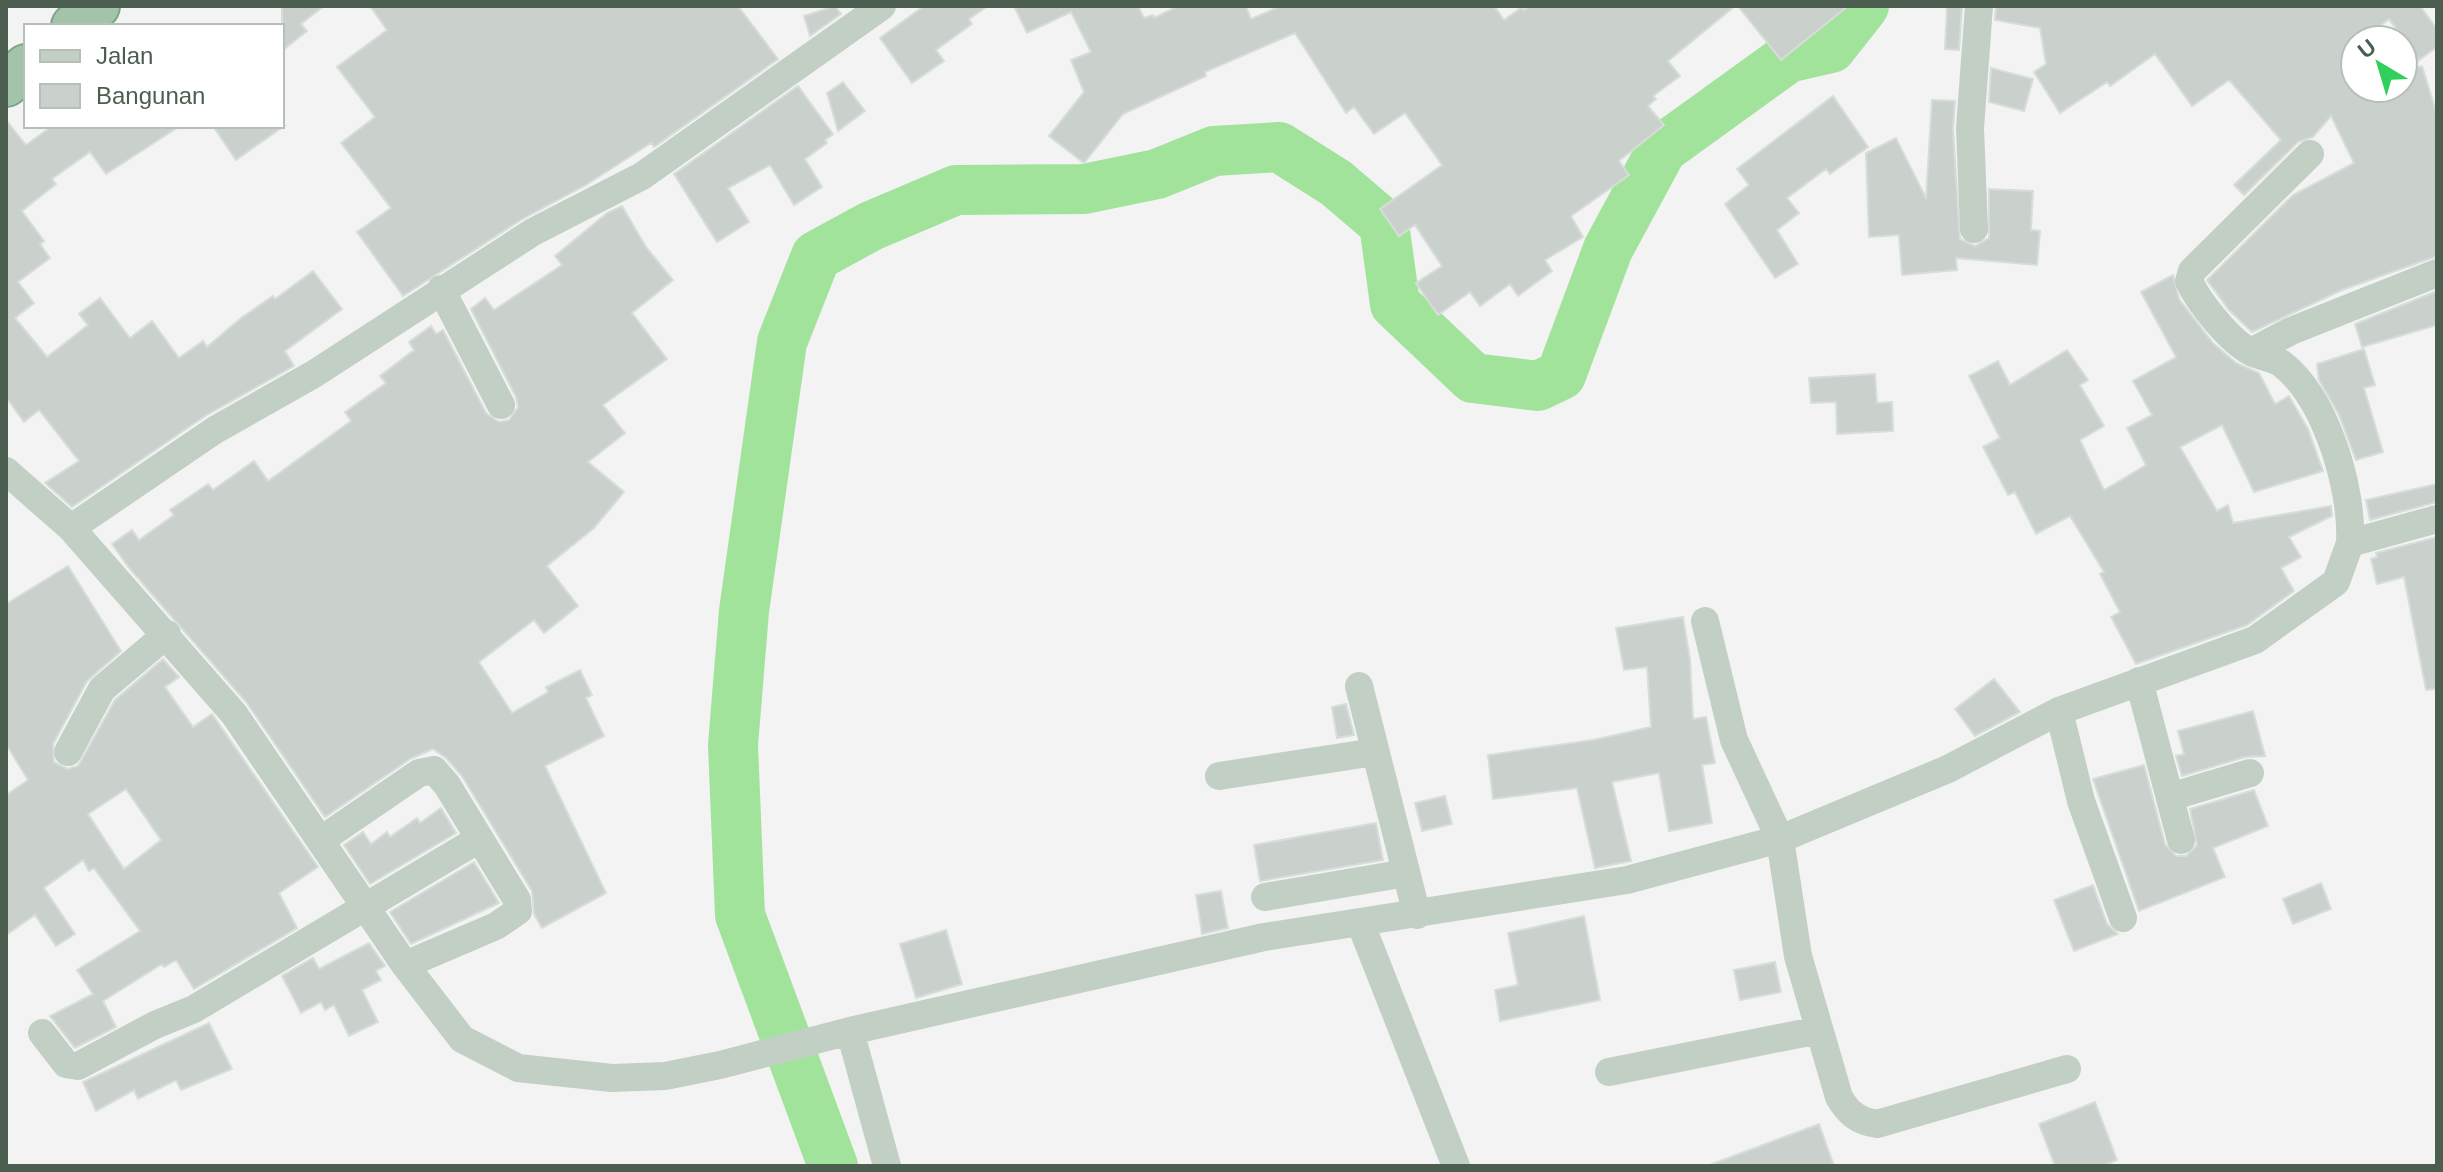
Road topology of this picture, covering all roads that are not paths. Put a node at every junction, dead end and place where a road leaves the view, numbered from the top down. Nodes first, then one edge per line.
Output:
1 (97, 6) edge
2 (882, 6) edge
3 (1979, 6) edge
4 (76, 24) edge
5 (24, 69) edge
6 (6, 84) edge
7 (2310, 154) dead end
8 (1974, 229) dead end
9 (2437, 273) edge
10 (441, 289) junction
11 (2251, 352) junction
12 (501, 405) dead end
13 (6, 471) edge
14 (2437, 519) edge
15 (71, 528) junction
16 (2350, 543) junction
17 (1705, 621) dead end
18 (167, 634) junction
19 (2139, 681) junction
20 (1359, 686) dead end
21 (2059, 711) junction
22 (68, 752) dead end
23 (1375, 752) junction
24 (2250, 773) dead end
25 (1219, 776) dead end
26 (2170, 797) junction
27 (479, 839) junction
28 (1780, 839) junction
29 (321, 840) junction
30 (2181, 840) dead end
31 (1406, 873) junction
32 (1265, 897) dead end
33 (367, 907) junction
34 (1417, 915) junction
35 (2123, 918) dead end
36 (1360, 922) junction
37 (405, 965) junction
38 (1819, 1030) junction
39 (850, 1031) junction
40 (42, 1033) dead end
41 (2067, 1069) dead end
42 (1609, 1072) dead end
43 (887, 1166) edge
44 (1456, 1166) edge

1 - 4 highway
2 - 10 street
3 - 8 street
5 - 6 highway
7 - 11 street
9 - 11 street
10 - 12 street
10 - 15 street
11 - 16 street
13 - 15 street
14 - 16 street
15 - 18 street
16 - 19 street
17 - 28 street
18 - 22 street
18 - 29 street
19 - 21 street
19 - 26 street
20 - 23 street
21 - 28 street
21 - 35 street
23 - 25 street
23 - 31 street
24 - 26 street
26 - 30 street
27 - 29 street
27 - 33 street
27 - 37 street
28 - 34 street
28 - 38 street
29 - 33 street
31 - 32 street
31 - 34 street
33 - 37 street
33 - 40 street
34 - 36 street
36 - 39 street
36 - 44 street
37 - 39 street
38 - 41 street
38 - 42 street
39 - 43 street

